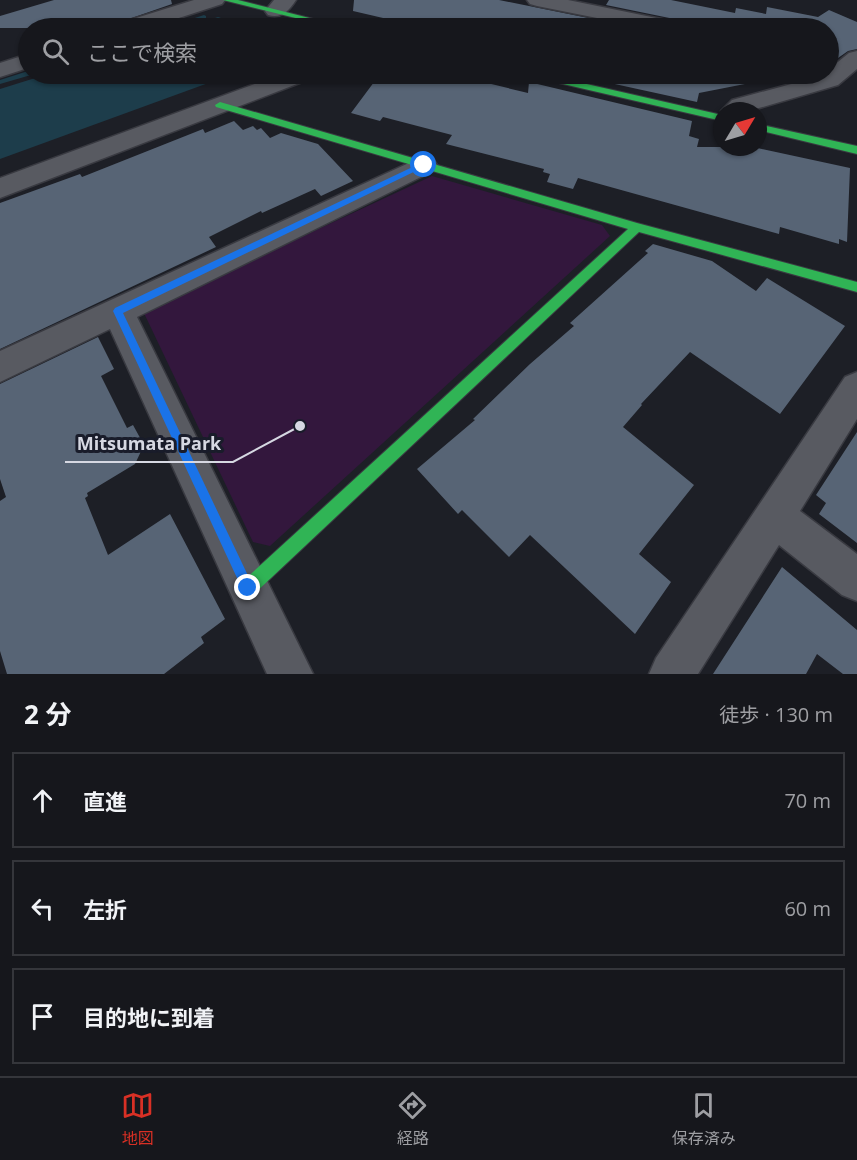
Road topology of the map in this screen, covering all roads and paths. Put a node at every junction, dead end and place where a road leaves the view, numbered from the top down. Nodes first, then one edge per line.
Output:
1 (215, 0) edge
2 (227, 0) edge
3 (537, 0) edge
4 (280, 6) edge
5 (159, 18) edge
6 (315, 18) edge
7 (626, 18) edge
8 (839, 55) edge
9 (856, 60) edge
10 (18, 64) edge
11 (0, 70) edge
12 (839, 74) edge
13 (276, 84) edge
14 (576, 84) edge
15 (819, 84) edge
16 (752, 102) edge
17 (220, 105) junction
18 (713, 116) edge
19 (767, 129) edge
20 (857, 150) edge
21 (424, 165) junction
22 (0, 188) edge
23 (637, 227) junction
24 (857, 287) edge
25 (118, 311) junction
26 (0, 368) edge
27 (857, 388) edge
28 (775, 517) junction
29 (857, 580) edge
30 (248, 588) junction
31 (290, 674) edge
32 (672, 674) edge

1 - 5 street
2 - 4 street
3 - 7 street
4 - 6 street
8 - 9 street
9 - 12 street
10 - 11 street
13 - 17 street
14 - 18 street
15 - 16 street
17 - 21 street
17 - 22 street
19 - 20 street
21 - 23 street
21 - 25 street
23 - 24 street
23 - 30 street
25 - 26 street
25 - 30 street
27 - 28 street
28 - 29 street
28 - 32 street
30 - 31 street

